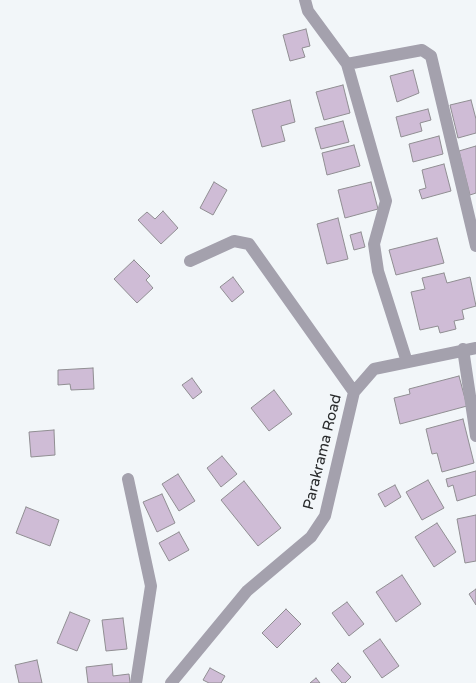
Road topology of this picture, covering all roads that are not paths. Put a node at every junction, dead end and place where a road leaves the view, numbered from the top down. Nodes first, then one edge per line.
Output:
1 (304, 0) edge
2 (347, 64) junction
3 (476, 246) edge
4 (190, 261) dead end
5 (470, 349) edge
6 (407, 362) junction
7 (354, 392) junction
8 (476, 436) edge
9 (128, 480) dead end
10 (136, 683) edge
11 (171, 683) edge

1 - 2 street
2 - 3 street
2 - 6 street
4 - 7 street
5 - 6 street, Parakrama Road
5 - 8 street
6 - 7 street, Parakrama Road
7 - 11 street, Parakrama Road
9 - 10 street

